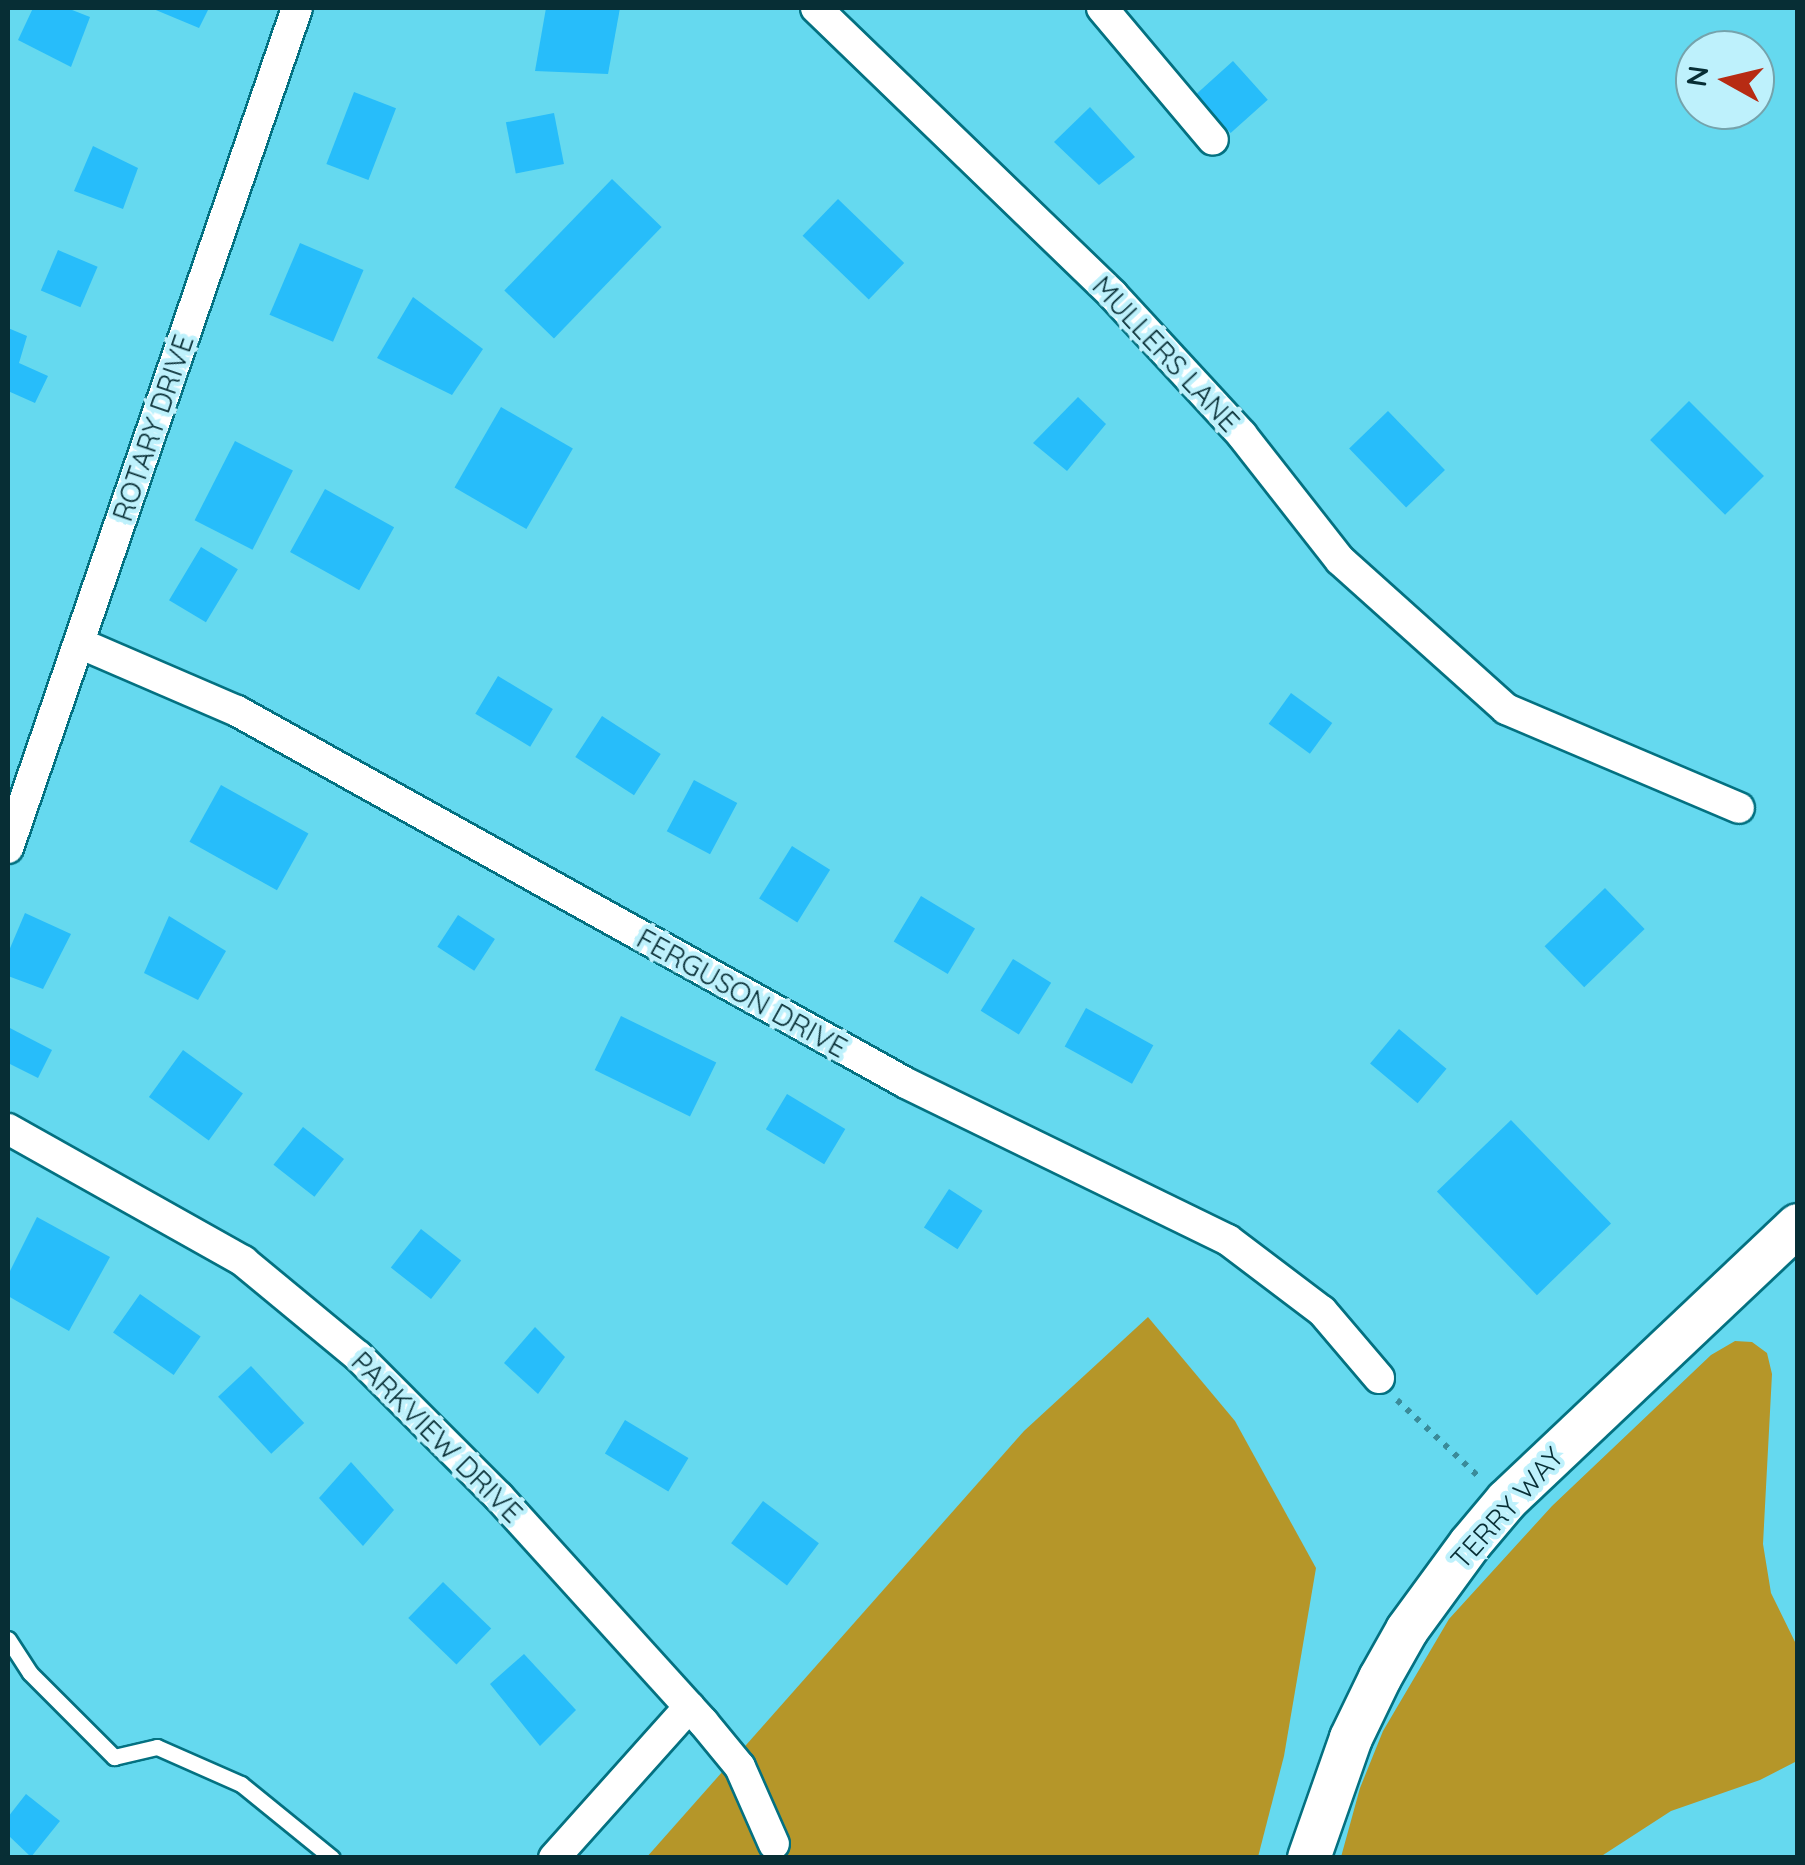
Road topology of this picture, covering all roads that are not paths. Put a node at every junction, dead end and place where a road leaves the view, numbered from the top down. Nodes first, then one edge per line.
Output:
1 (297, 8) edge
2 (816, 8) edge
3 (1102, 8) edge
4 (1213, 140) dead end
5 (79, 643) junction
6 (1739, 808) dead end
7 (8, 848) edge
8 (8, 1129) edge
9 (1798, 1225) edge
10 (1379, 1378) road end
11 (8, 1639) edge
12 (689, 1707) junction
13 (774, 1844) dead end
14 (332, 1858) edge
15 (554, 1858) edge
16 (1309, 1858) edge

1 - 5 street, ROTARY DRIVE
2 - 6 street, MULLERS LANE
3 - 4 street
5 - 7 street, ROTARY DRIVE
5 - 10 street, FERGUSON DRIVE
8 - 12 street, PARKVIEW DRIVE
9 - 16 street, TERRY WAY
11 - 14 lane
12 - 13 street, PARKVIEW DRIVE
12 - 15 street

